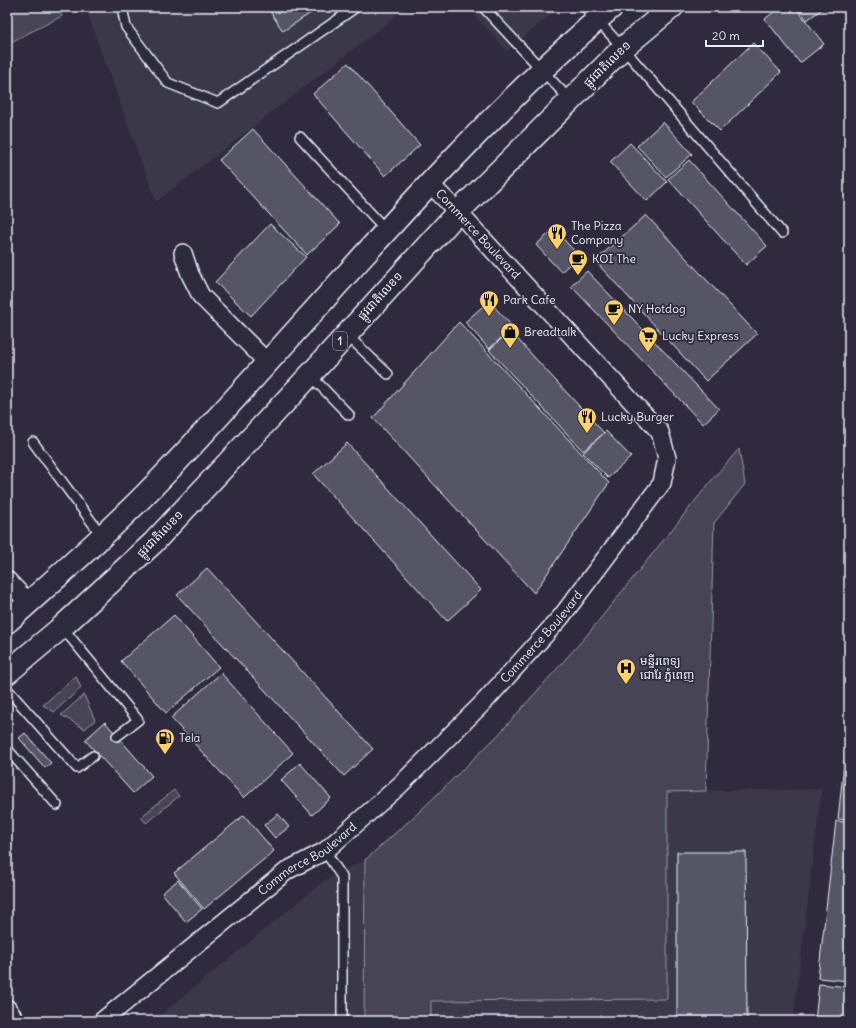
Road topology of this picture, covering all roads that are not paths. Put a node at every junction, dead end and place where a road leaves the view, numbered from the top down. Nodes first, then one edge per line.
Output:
1 (122, 7) edge
2 (356, 7) edge
3 (482, 7) edge
4 (672, 7) edge
5 (598, 11) edge
6 (623, 48) junction
7 (542, 71) junction
8 (570, 100) junction
9 (300, 137) dead end
10 (430, 184) junction
11 (458, 212) junction
12 (387, 230) junction
13 (782, 233) dead end
14 (184, 253) dead end
15 (346, 334) junction
16 (268, 362) junction
17 (388, 374) dead end
18 (310, 375) junction
19 (349, 415) dead end
20 (33, 442) dead end
21 (102, 537) junction
22 (7, 580) edge
23 (29, 603) junction
24 (7, 622) edge
25 (62, 627) junction
26 (7, 673) edge
27 (7, 689) edge
28 (117, 736) dead end
29 (7, 749) edge
30 (92, 756) dead end
31 (57, 805) dead end
32 (325, 851) junction
33 (7, 1008) edge
34 (107, 1019) edge
35 (16, 1021) edge
36 (342, 1021) edge

1 - 2 lane
3 - 7 lane
4 - 6 highway, ផ្លូវជាតិលេខ១ / 1
5 - 6 lane
5 - 7 highway
6 - 8 highway, ផ្លូវជាតិលេខ១ / 1
6 - 13 lane
7 - 8 lane
7 - 10 highway
8 - 11 highway, ផ្លូវជាតិលេខ១ / 1
9 - 12 lane
10 - 11 street, Commerce Boulevard
10 - 12 highway
11 - 15 highway, ផ្លូវជាតិលេខ១ / 1
11 - 32 street, Commerce Boulevard
12 - 16 highway
14 - 16 street
15 - 17 lane
15 - 18 highway, ផ្លូវជាតិលេខ១ / 1
16 - 21 highway
18 - 19 lane
18 - 25 highway, ផ្លូវជាតិលេខ១ / 1
20 - 21 lane
21 - 23 highway
22 - 23 street
23 - 24 highway
25 - 26 highway, ផ្លូវជាតិលេខ១ / 1
25 - 28 lane
27 - 30 lane
29 - 31 lane
32 - 34 street, Commerce Boulevard
32 - 36 lane
33 - 35 street

